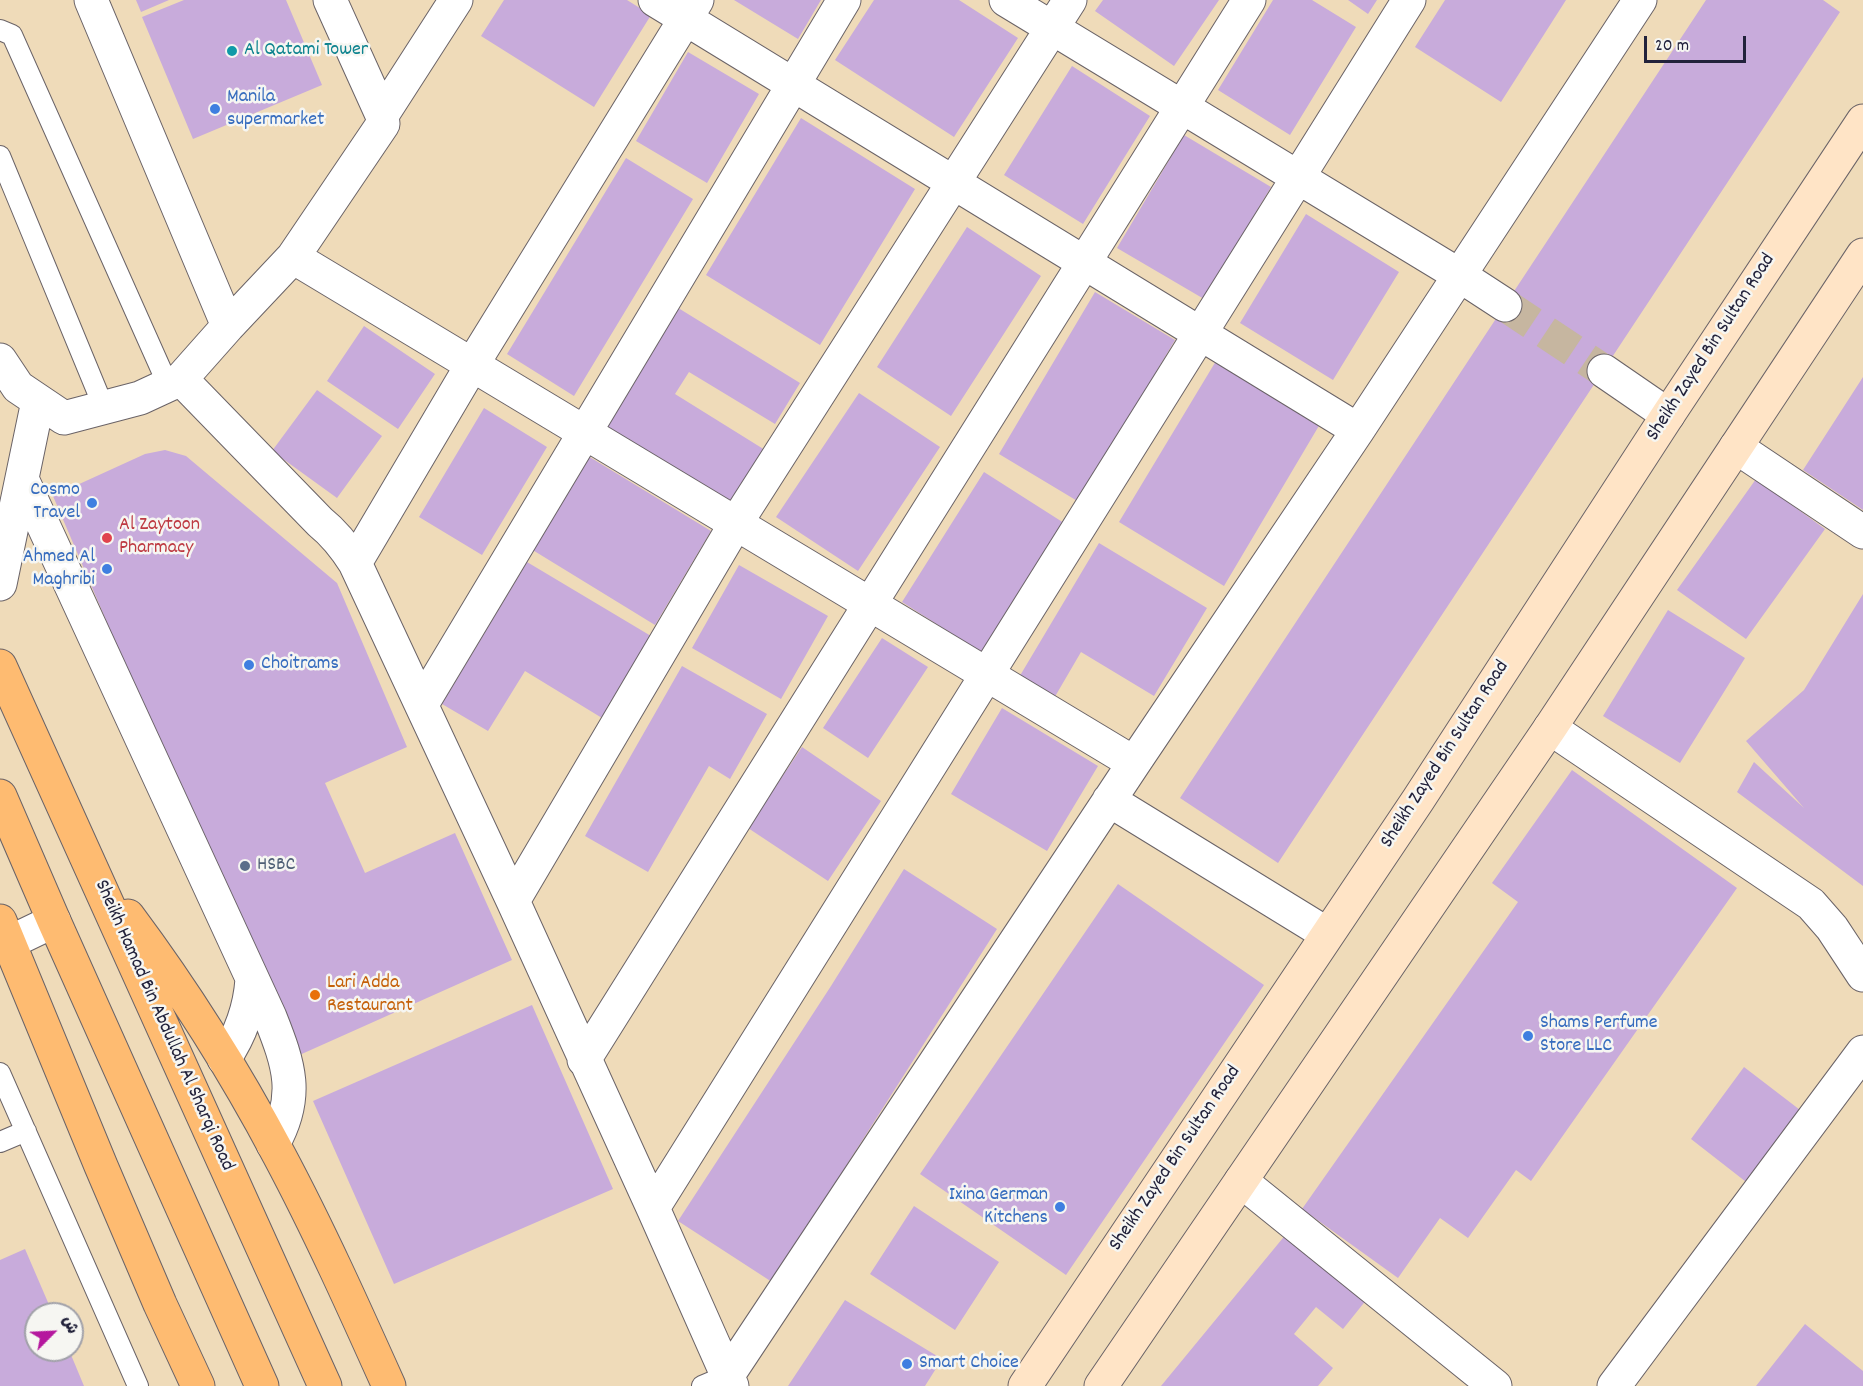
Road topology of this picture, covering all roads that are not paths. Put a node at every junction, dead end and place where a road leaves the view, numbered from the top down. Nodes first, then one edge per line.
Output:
1 (91, 0) edge
2 (330, 0) edge
3 (456, 0) edge
4 (655, 0) edge
5 (844, 0) edge
6 (1006, 0) edge
7 (1070, 0) edge
8 (1249, 0) edge
9 (1409, 0) edge
10 (1640, 0) edge
11 (691, 9) edge
12 (1052, 28) junction
13 (0, 30) edge
14 (793, 84) junction
15 (1182, 107) junction
16 (382, 115) junction
17 (1863, 121) edge
18 (0, 156) edge
19 (1298, 177) junction
20 (953, 183) junction
21 (1863, 255) edge
22 (292, 257) junction
23 (1084, 263) junction
24 (1459, 275) junction
25 (1505, 305) tunnel mouth
26 (228, 326) junction
27 (1201, 334) junction
28 (0, 360) edge
29 (472, 365) junction
30 (1604, 371) tunnel mouth
31 (174, 382) junction
32 (39, 401) junction
33 (104, 408) junction
34 (1668, 415) junction
35 (1358, 430) junction
36 (584, 432) junction
37 (1736, 447) junction
38 (22, 479) junction
39 (735, 523) junction
40 (1863, 532) edge
41 (355, 563) junction
42 (0, 584) edge
43 (870, 604) junction
44 (0, 666) edge
45 (987, 675) junction
46 (422, 704) junction
47 (1550, 728) junction
48 (1134, 763) junction
49 (0, 796) edge
50 (1109, 800) junction
51 (90, 864) junction
52 (513, 901) junction
53 (54, 921) junction
54 (1327, 934) junction
55 (3, 937) edge
56 (1863, 975) edge
57 (252, 979) junction
58 (1863, 1052) edge
59 (224, 1059) junction
60 (584, 1060) junction
61 (0, 1073) edge
62 (26, 1131) junction
63 (0, 1142) edge
64 (273, 1144) junction
65 (1241, 1181) junction
66 (653, 1208) junction
67 (721, 1382) edge
68 (138, 1386) edge
69 (198, 1386) edge
70 (262, 1386) edge
71 (325, 1386) edge
72 (388, 1386) edge
73 (1025, 1386) edge
74 (1101, 1386) edge
75 (1495, 1386) edge
76 (1614, 1386) edge

1 - 26 street
2 - 16 street
3 - 16 street
4 - 11 street
5 - 14 street
6 - 12 street
7 - 12 street
8 - 15 street
9 - 19 street
10 - 24 street
11 - 14 street
11 - 29 street
12 - 15 street
12 - 20 street
13 - 31 lane
14 - 20 street
14 - 36 street
15 - 19 street
15 - 23 street
16 - 22 street
17 - 34 main road, Sheikh Zayed Bin Sultan Road
18 - 33 lane
19 - 24 street
19 - 27 street
20 - 23 street
20 - 39 street
21 - 37 main road
22 - 26 street
22 - 29 street
23 - 27 street
23 - 43 street
24 - 25 street
24 - 35 street
26 - 31 street
27 - 35 street
27 - 45 street
28 - 32 street
29 - 36 street
29 - 41 street
30 - 34 street
31 - 33 street
31 - 41 street
32 - 33 street
32 - 38 street
34 - 54 main road, Sheikh Zayed Bin Sultan Road
35 - 48 street
36 - 39 street
36 - 46 street
37 - 40 street
37 - 47 main road
38 - 42 street
38 - 57 street
39 - 43 street
39 - 52 street
41 - 46 street
43 - 45 street
43 - 60 street
44 - 51 highway, Sheikh Hamad Bin Abdullah Al Sharqi Road
45 - 48 street
45 - 66 street
46 - 52 street
47 - 56 street
47 - 65 main road
48 - 50 street
49 - 53 highway
50 - 54 street
50 - 67 street
51 - 59 highway
51 - 71 highway, Sheikh Hamad Bin Abdullah Al Sharqi Road
52 - 60 street
53 - 55 street
53 - 70 highway
54 - 73 main road, Sheikh Zayed Bin Sultan Road
55 - 69 highway
57 - 59 street
57 - 64 street
58 - 76 street
59 - 64 highway
60 - 66 street
61 - 62 lane
62 - 63 lane
62 - 68 lane
64 - 72 highway
65 - 74 main road
65 - 75 street
66 - 67 street

